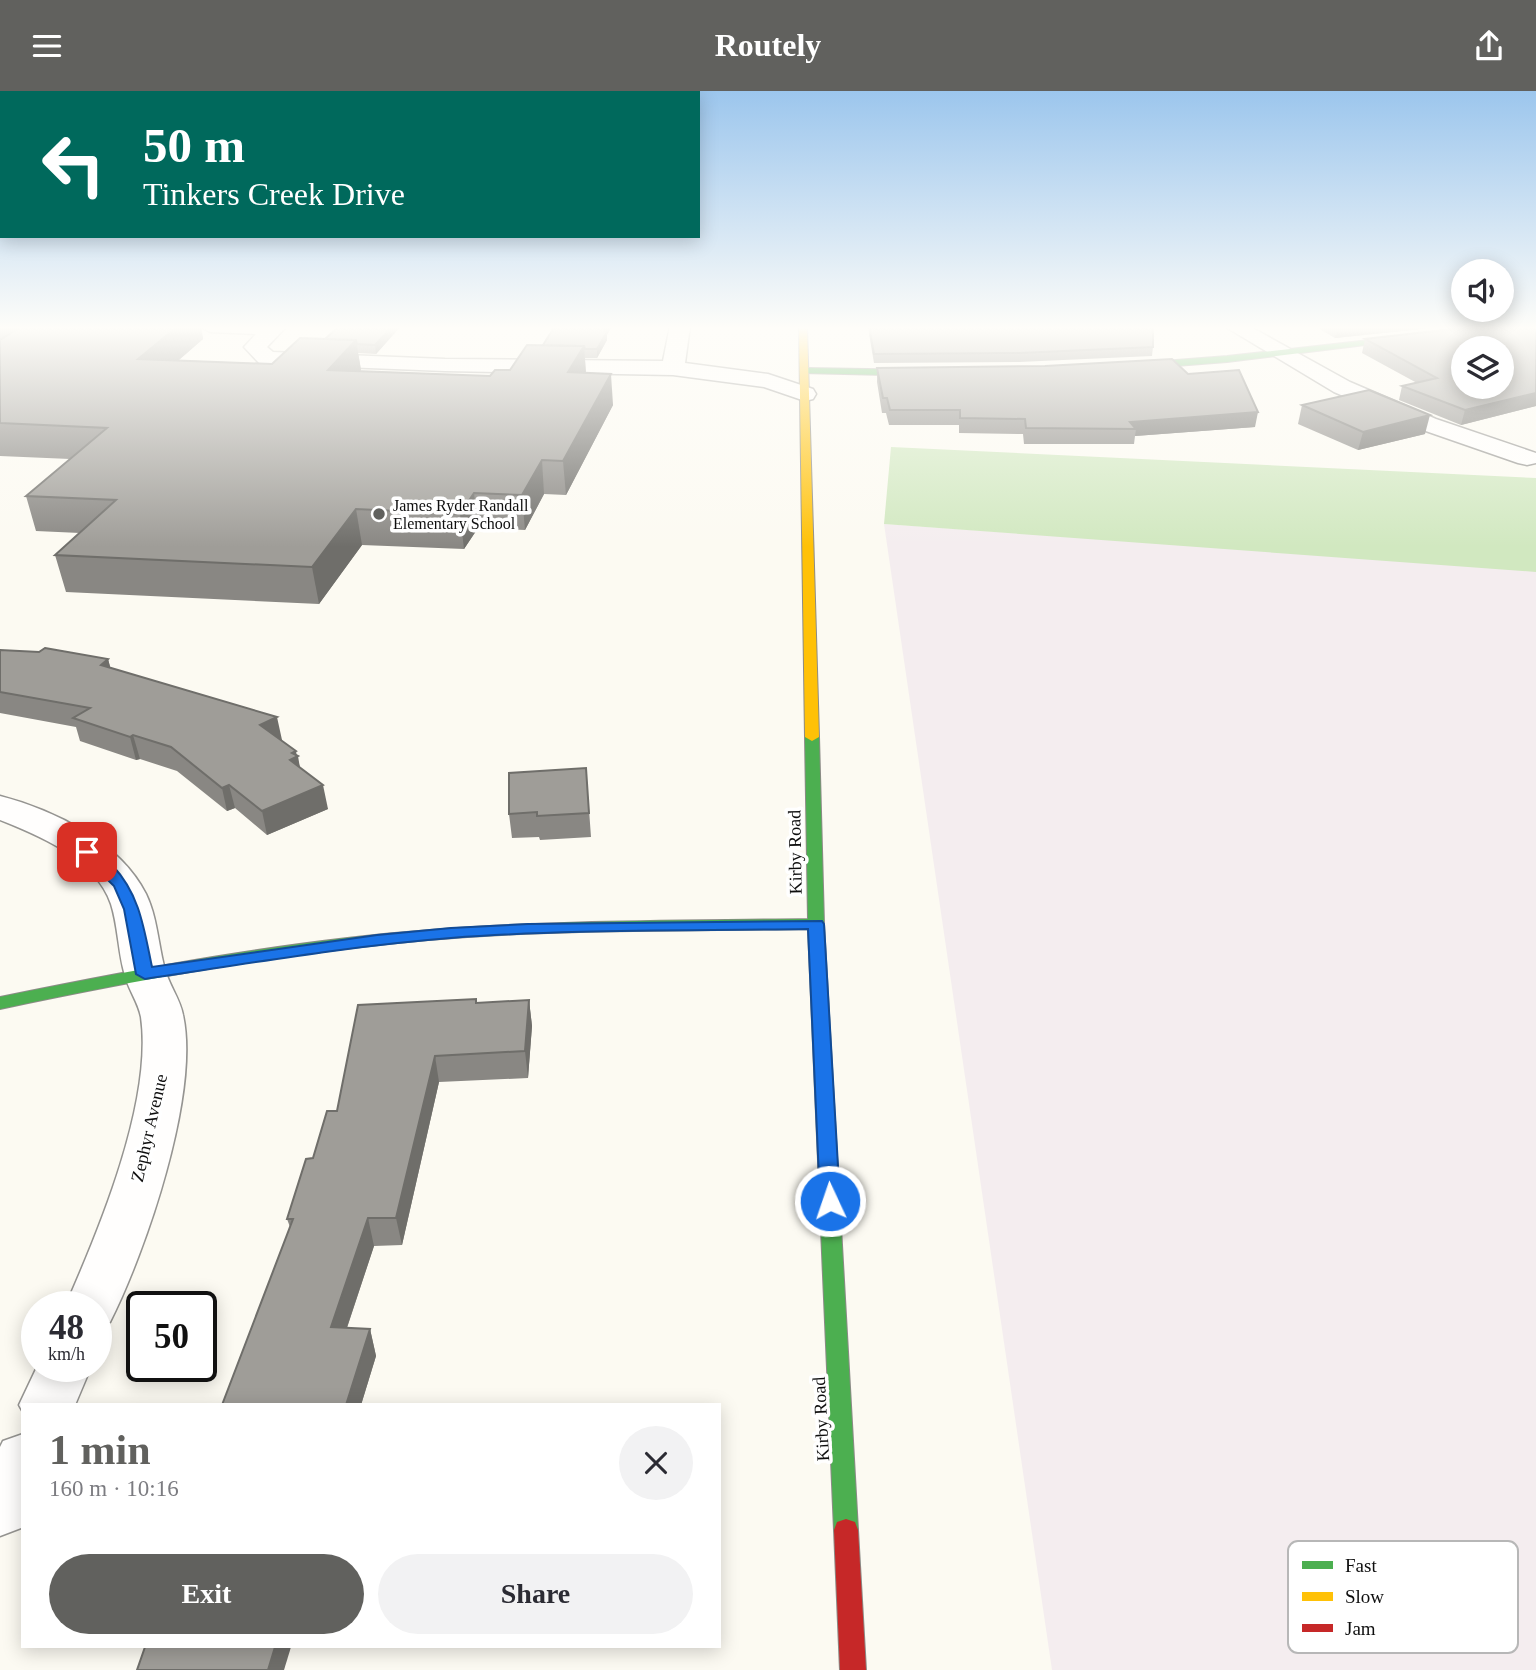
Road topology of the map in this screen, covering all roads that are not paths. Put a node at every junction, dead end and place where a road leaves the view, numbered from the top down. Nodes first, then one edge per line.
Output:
1 (805, 400) edge
2 (1370, 400) edge
3 (1527, 459) dead end
4 (0, 807) edge
5 (816, 924) junction
6 (145, 974) junction
7 (0, 1003) edge
8 (98, 1291) edge
9 (57, 1382) edge
10 (48, 1403) edge
11 (21, 1463) edge
12 (0, 1509) edge
13 (853, 1670) edge

1 - 5 main road, Kirby Road
2 - 3 street
4 - 6 street, Zephyr Avenue
5 - 6 main road
5 - 13 main road, Kirby Road
6 - 7 main road
6 - 8 street, Zephyr Avenue
9 - 10 street
11 - 12 street

